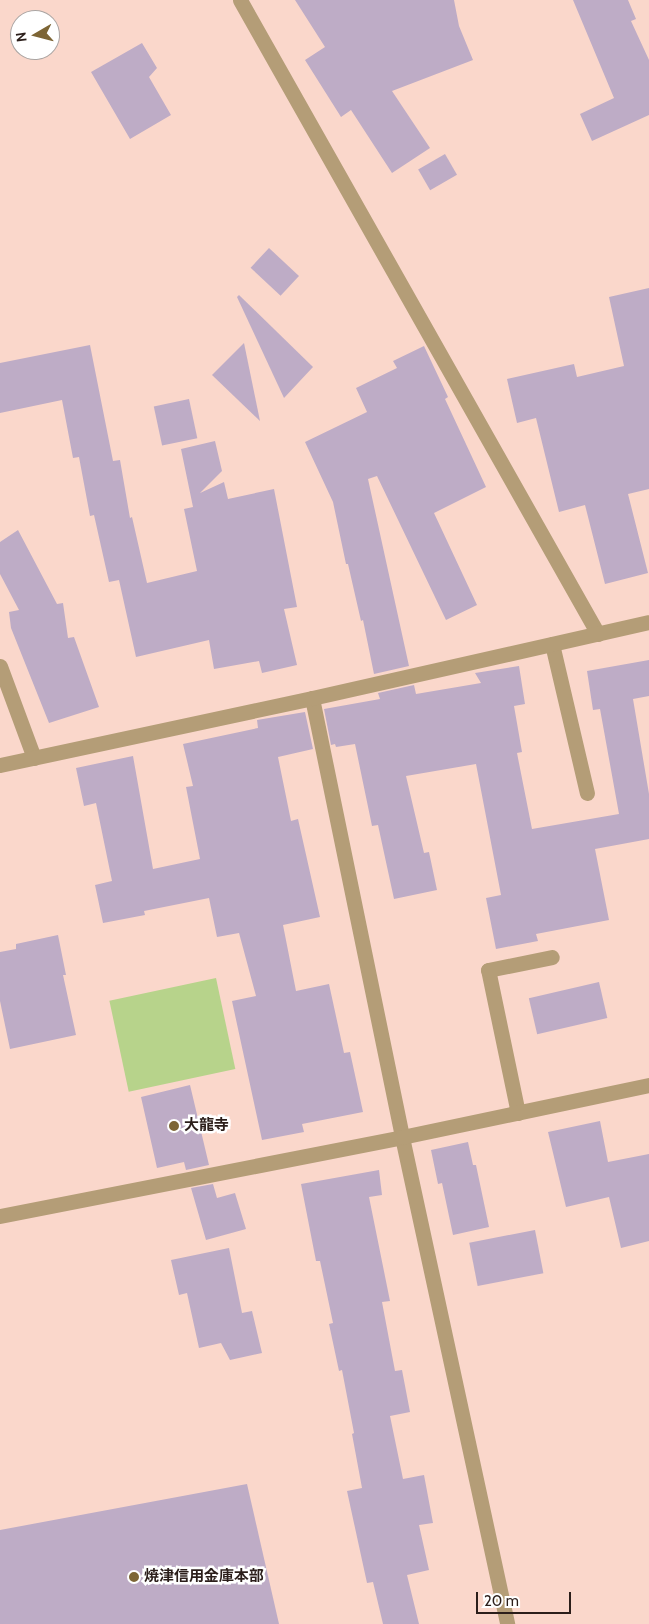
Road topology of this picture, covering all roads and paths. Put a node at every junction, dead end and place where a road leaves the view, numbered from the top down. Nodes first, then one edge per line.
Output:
1 (240, 0) edge
2 (649, 622) edge
3 (598, 634) junction
4 (552, 644) junction
5 (0, 666) edge
6 (312, 698) junction
7 (34, 758) junction
8 (0, 765) edge
9 (587, 793) dead end
10 (552, 957) dead end
11 (649, 1085) edge
12 (518, 1113) junction
13 (402, 1138) junction
14 (0, 1216) edge
15 (507, 1624) edge

1 - 3 street
2 - 3 street
3 - 4 street
4 - 6 street
4 - 9 street
5 - 7 street
6 - 7 street
6 - 13 street
7 - 8 street
10 - 12 street
11 - 12 street
12 - 13 street
13 - 14 street
13 - 15 street

